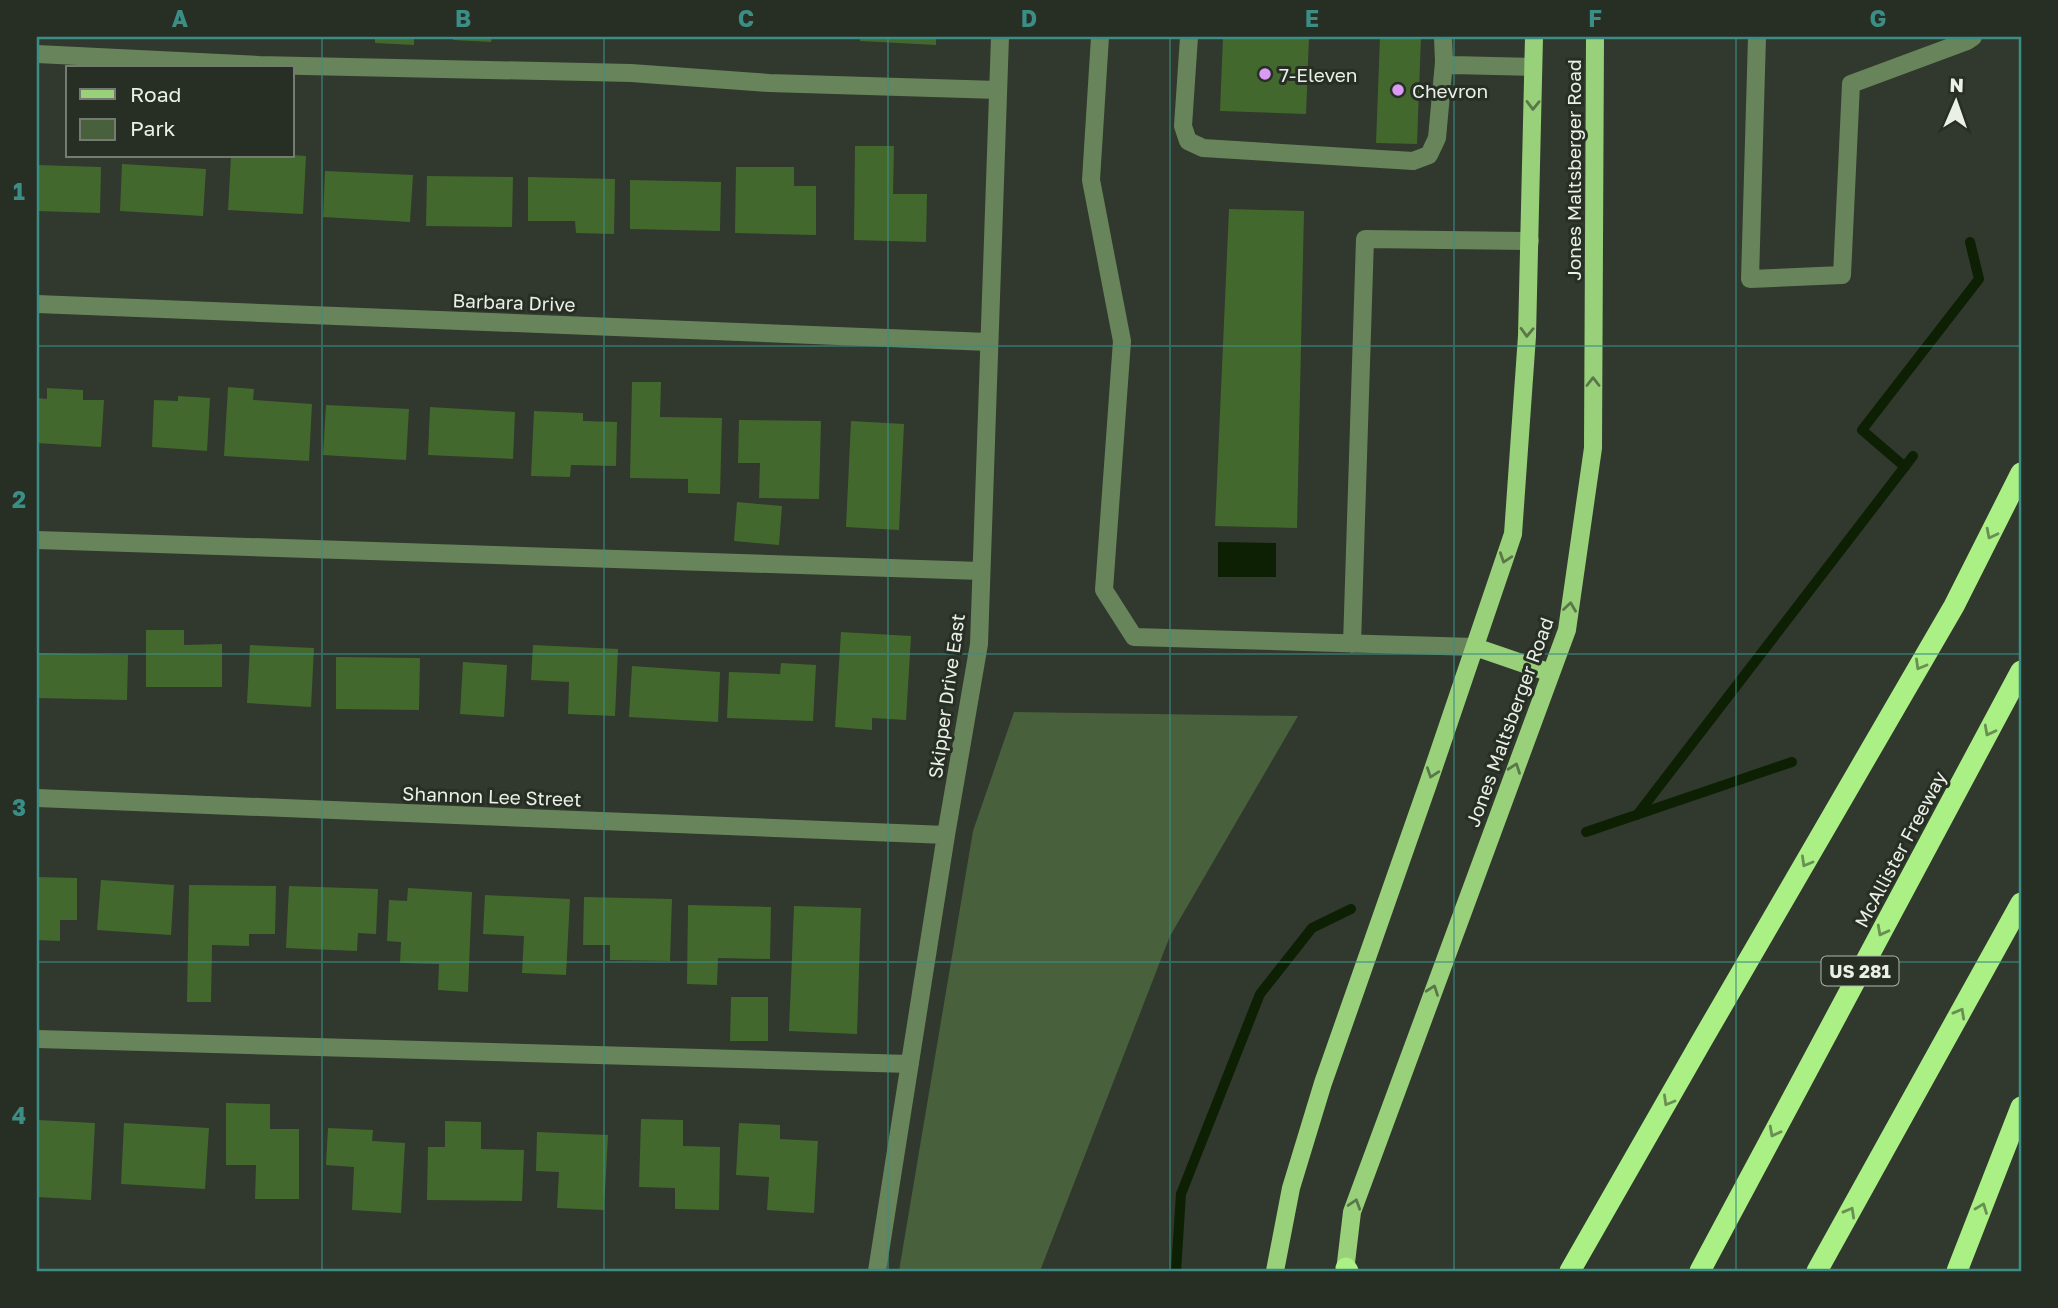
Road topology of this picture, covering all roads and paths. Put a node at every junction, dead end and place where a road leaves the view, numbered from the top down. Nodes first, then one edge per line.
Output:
1 (1000, 37) edge
2 (1100, 37) edge
3 (1189, 37) edge
4 (1443, 37) edge
5 (1534, 37) edge
6 (1757, 37) edge
7 (1973, 37) edge
8 (1596, 39) edge
9 (37, 54) edge
10 (1444, 62) junction
11 (1534, 66) junction
12 (998, 90) junction
13 (1530, 241) junction
14 (37, 304) edge
15 (989, 342) junction
16 (2021, 472) edge
17 (37, 540) edge
18 (981, 570) junction
19 (1352, 644) junction
20 (1475, 647) junction
21 (2021, 671) edge
22 (1551, 673) junction
23 (37, 798) edge
24 (946, 835) junction
25 (2021, 903) edge
26 (37, 1038) edge
27 (910, 1064) junction
28 (2021, 1107) edge
29 (1346, 1270) edge
30 (877, 1271) edge
31 (1275, 1271) edge
32 (1570, 1271) edge
33 (1700, 1271) edge
34 (1817, 1271) edge
35 (1957, 1271) edge

1 - 12 street, Skipper Drive East
2 - 19 street
3 - 10 street
4 - 10 street
5 - 11 main road, Jones Maltsberger Road
6 - 7 street
22 -> 8 main road, Jones Maltsberger Road
9 - 12 street
10 - 11 street
11 -> 13 main road, Jones Maltsberger Road
12 - 15 street, Skipper Drive East
13 - 19 street
13 -> 20 main road, Jones Maltsberger Road
14 - 15 street, Barbara Drive
15 - 18 street, Skipper Drive East
16 -> 32 highway
17 - 18 street
18 - 24 street, Skipper Drive East
19 - 20 street
20 - 22 main road
20 -> 31 main road, Jones Maltsberger Road
21 -> 33 highway, McAllister Freeway / US 281
29 -> 22 main road, Jones Maltsberger Road
23 - 24 street, Shannon Lee Street
24 - 27 street, Skipper Drive East
34 -> 25 highway
26 - 27 street
27 - 30 street, Skipper Drive East
35 -> 28 highway

